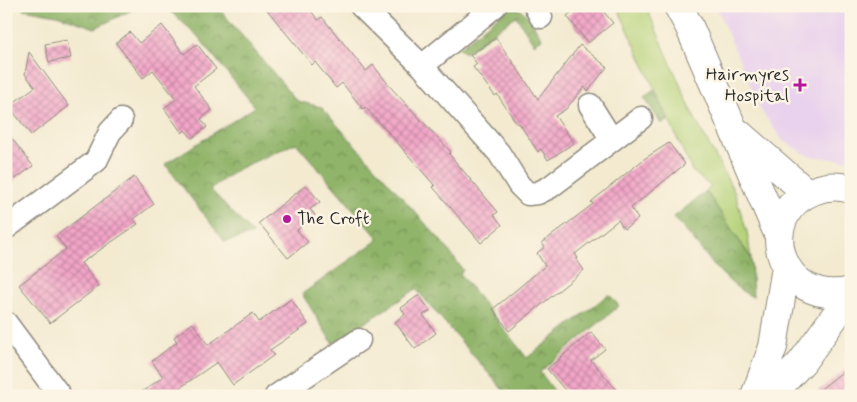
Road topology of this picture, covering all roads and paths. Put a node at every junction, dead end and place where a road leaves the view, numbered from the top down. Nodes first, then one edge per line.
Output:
1 (362, 6) edge
2 (495, 6) edge
3 (678, 6) edge
4 (422, 66) junction
5 (590, 105) dead end
6 (641, 118) dead end
7 (121, 120) dead end
8 (733, 129) junction
9 (612, 140) junction
10 (851, 189) edge
11 (807, 193) junction
12 (6, 228) edge
13 (779, 236) junction
14 (786, 267) junction
15 (851, 293) edge
16 (6, 323) edge
17 (359, 340) dead end
18 (60, 396) edge
19 (276, 396) edge
20 (755, 396) edge
21 (770, 396) edge

1 - 4 street
2 - 4 street
3 - 8 main road
4 - 9 street
5 - 9 street
6 - 9 street
7 - 12 street
8 - 11 main road
8 - 13 main road
10 - 11 main road
11 - 13 main road
13 - 14 main road
14 - 15 main road
14 - 20 main road
15 - 21 main road
16 - 18 street
17 - 19 street

